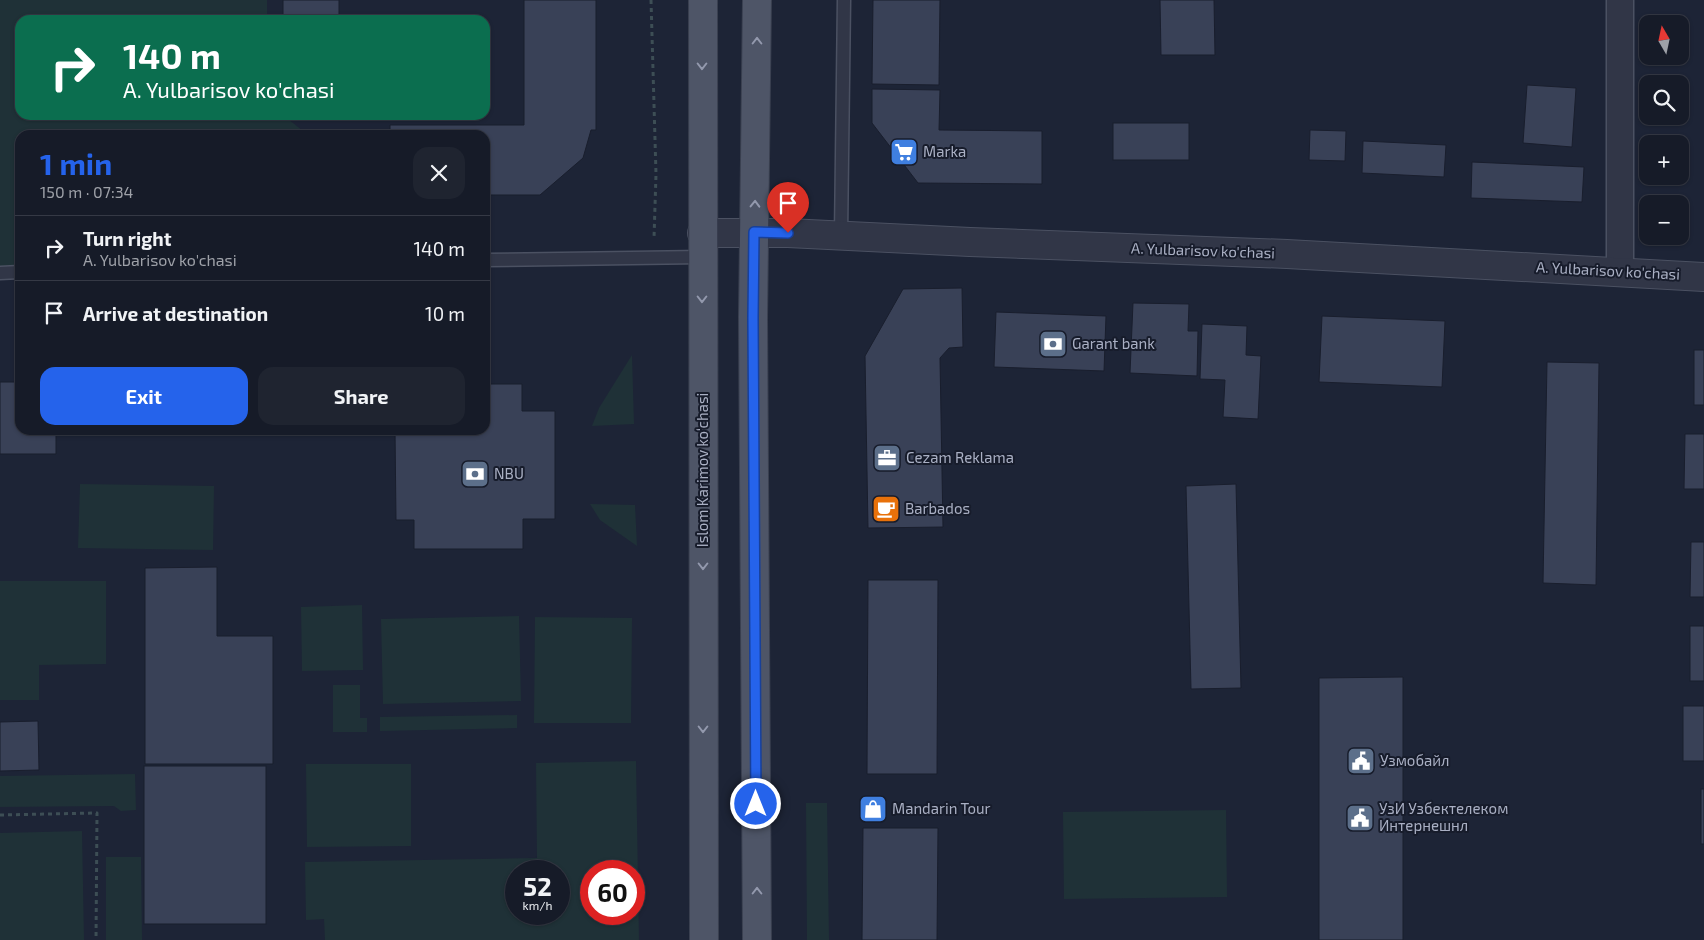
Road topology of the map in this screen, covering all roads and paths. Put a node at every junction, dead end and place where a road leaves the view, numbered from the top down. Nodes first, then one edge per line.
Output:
1 (651, 0) edge
2 (702, 0) edge
3 (757, 0) edge
4 (844, 0) edge
5 (1620, 0) edge
6 (754, 232) junction
7 (841, 235) junction
8 (654, 240) dead end
9 (702, 245) junction
10 (490, 260) edge
11 (15, 272) edge
12 (1620, 272) junction
13 (0, 273) edge
14 (1704, 277) edge
15 (0, 815) edge
16 (96, 940) edge
17 (704, 940) edge
18 (757, 940) edge

1 - 8 path
2 -> 9 main road, Islom Karimov ko‘chasi
6 -> 3 main road
4 - 7 lane
5 - 12 street
6 - 7 street, A. Yulbarisov ko'chasi
6 - 9 street, A. Yulbarisov ko'chasi
18 -> 6 main road
7 - 12 street, A. Yulbarisov ko'chasi
9 - 10 lane
9 -> 17 main road, Islom Karimov ko‘chasi
11 - 13 lane
12 - 14 street, A. Yulbarisov ko'chasi
15 - 16 path

